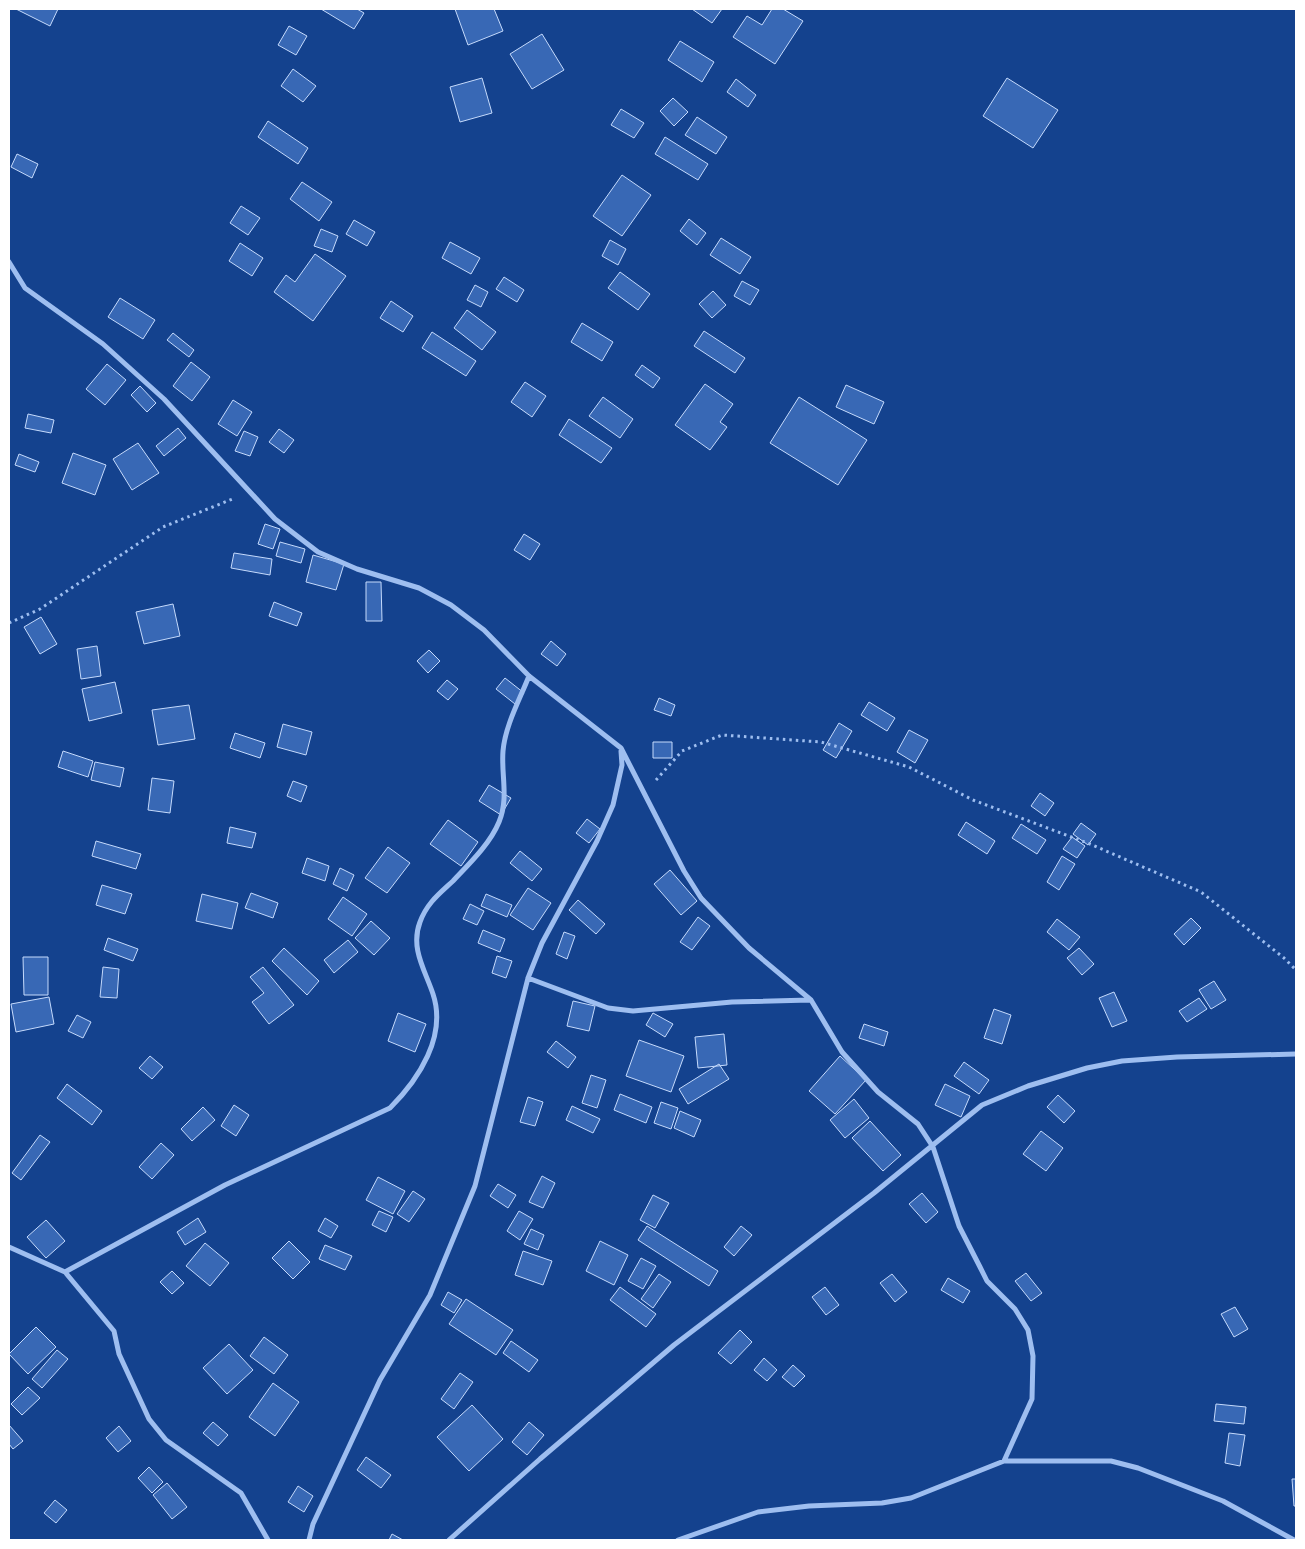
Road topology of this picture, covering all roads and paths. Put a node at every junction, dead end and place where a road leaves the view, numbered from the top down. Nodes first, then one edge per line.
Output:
1 (9, 262) edge
2 (250, 492) junction
3 (9, 623) edge
4 (529, 676) junction
5 (621, 748) junction
6 (644, 793) junction
7 (1296, 970) edge
8 (528, 978) junction
9 (811, 1000) junction
10 (1296, 1054) edge
11 (933, 1147) junction
12 (9, 1246) edge
13 (65, 1272) junction
14 (1004, 1462) junction
15 (268, 1540) edge
16 (309, 1540) edge
17 (449, 1540) edge
18 (678, 1540) edge
19 (1294, 1540) edge

1 - 2 street
2 - 3 path
2 - 4 street
4 - 5 street
4 - 13 street
5 - 6 street
5 - 8 street
6 - 7 path
6 - 9 street
8 - 9 street
8 - 16 street
9 - 11 street
10 - 11 street
11 - 14 street
11 - 17 street
12 - 13 street
13 - 15 street
14 - 18 street
14 - 19 street

